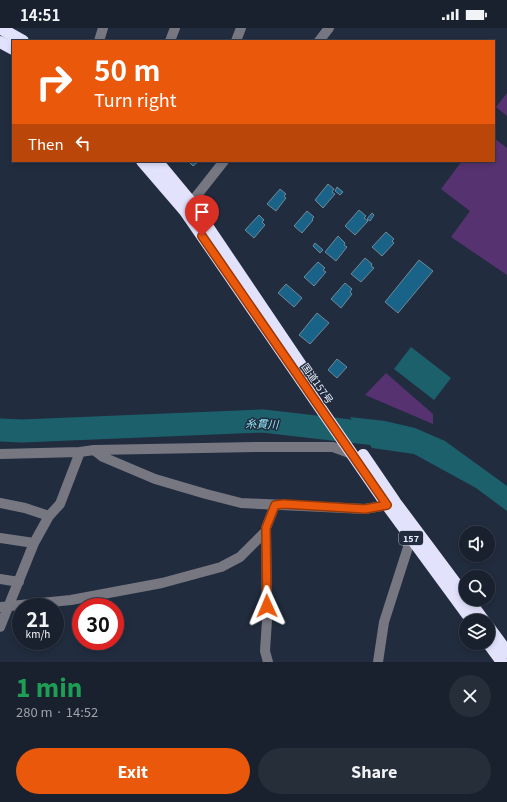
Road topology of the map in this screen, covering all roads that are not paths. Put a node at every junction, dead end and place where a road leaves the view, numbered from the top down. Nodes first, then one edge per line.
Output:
1 (0, 28) edge
2 (103, 28) edge
3 (175, 28) edge
4 (241, 28) edge
5 (329, 28) edge
6 (20, 40) edge
7 (98, 40) edge
8 (170, 40) edge
9 (236, 40) edge
10 (320, 40) edge
11 (0, 42) edge
12 (12, 48) edge
13 (143, 162) edge
14 (158, 162) edge
15 (223, 162) edge
16 (188, 207) junction
17 (94, 450) junction
18 (80, 452) junction
19 (356, 452) junction
20 (0, 454) edge
21 (0, 503) edge
22 (275, 505) junction
23 (387, 505) junction
24 (49, 516) junction
25 (266, 531) junction
26 (0, 538) edge
27 (411, 538) junction
28 (34, 543) junction
29 (0, 579) edge
30 (18, 582) junction
31 (459, 587) edge
32 (4, 606) edge
33 (467, 614) edge
34 (0, 627) edge
35 (495, 636) edge
36 (493, 650) edge
37 (507, 652) edge
38 (268, 662) edge
39 (378, 662) edge
40 (502, 662) edge

1 - 6 highway
2 - 7 street
3 - 8 street
4 - 9 street
5 - 10 street
11 - 12 highway
13 - 16 highway, 国道157号 / 157
14 - 16 highway, 国道157号 / 157
15 - 16 street
16 - 19 highway, 国道157号 / 157
17 - 18 street
17 - 19 street
17 - 22 street
18 - 20 street
18 - 24 street
19 - 23 highway, 国道157号 / 157
19 - 31 highway, 国道157号 / 157
21 - 24 street
22 - 23 street
22 - 25 street
23 - 27 highway, 国道157号 / 157
24 - 28 street
25 - 32 street
25 - 38 street
26 - 28 street
27 - 33 highway, 国道157号 / 157
27 - 39 street
28 - 30 street
29 - 30 street
30 - 32 street
32 - 34 street
35 - 37 highway
36 - 40 highway

